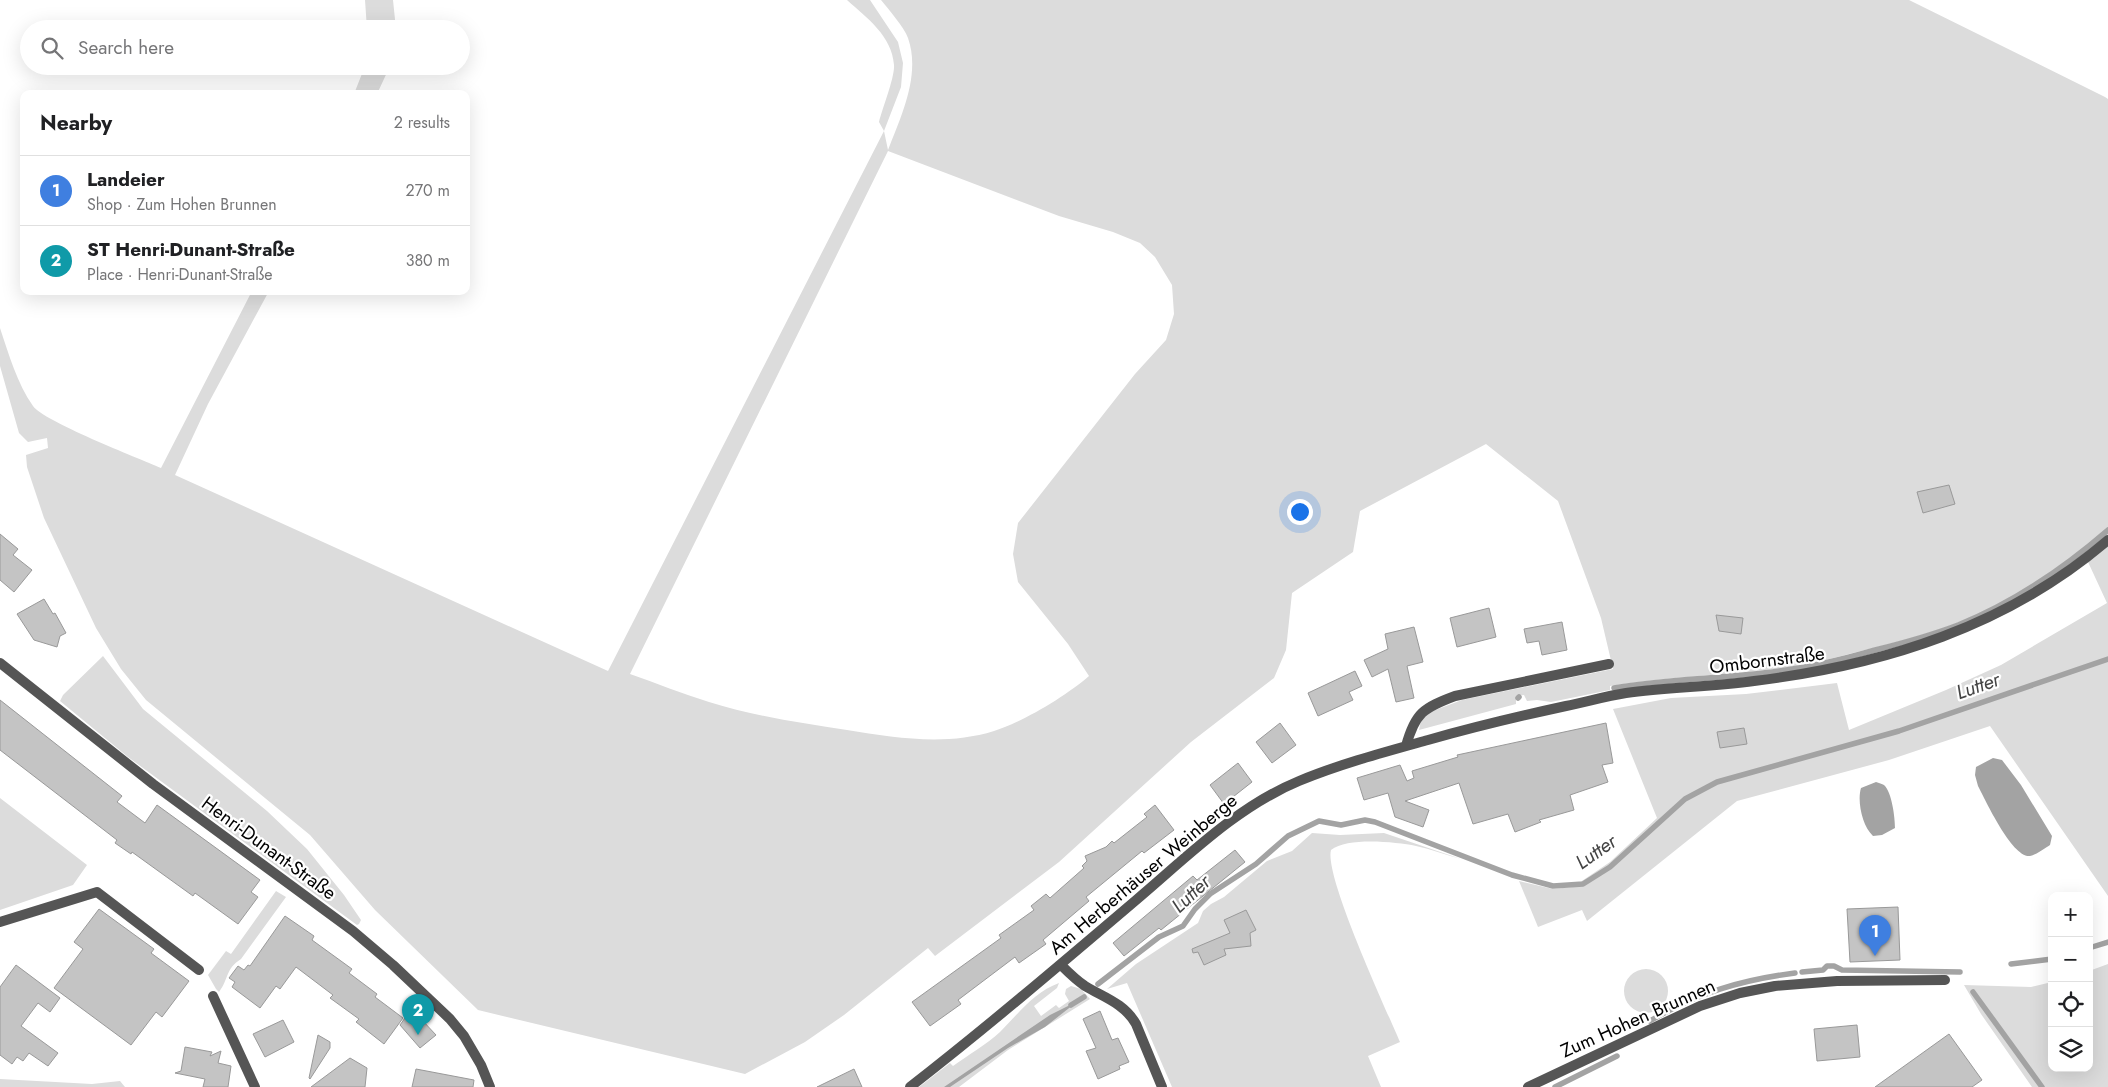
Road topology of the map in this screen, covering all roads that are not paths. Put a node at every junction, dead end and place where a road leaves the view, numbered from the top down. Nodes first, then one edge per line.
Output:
1 (2108, 540) edge
2 (0, 663) edge
3 (1609, 664) dead end
4 (1406, 746) junction
5 (0, 922) edge
6 (1061, 965) junction
7 (200, 970) dead end
8 (1945, 980) dead end
9 (213, 996) dead end
10 (255, 1087) edge
11 (490, 1087) edge
12 (910, 1087) edge
13 (1162, 1087) edge
14 (1528, 1087) edge

1 - 4 street, Ombornstraße
2 - 11 street, Henri-Dunant-Straße
3 - 4 street
4 - 6 street, Am Herberhäuser Weinberge
5 - 7 street
6 - 12 street, Am Herberhäuser Weinberge
6 - 13 street
8 - 14 street, Zum Hohen Brunnen
9 - 10 street

